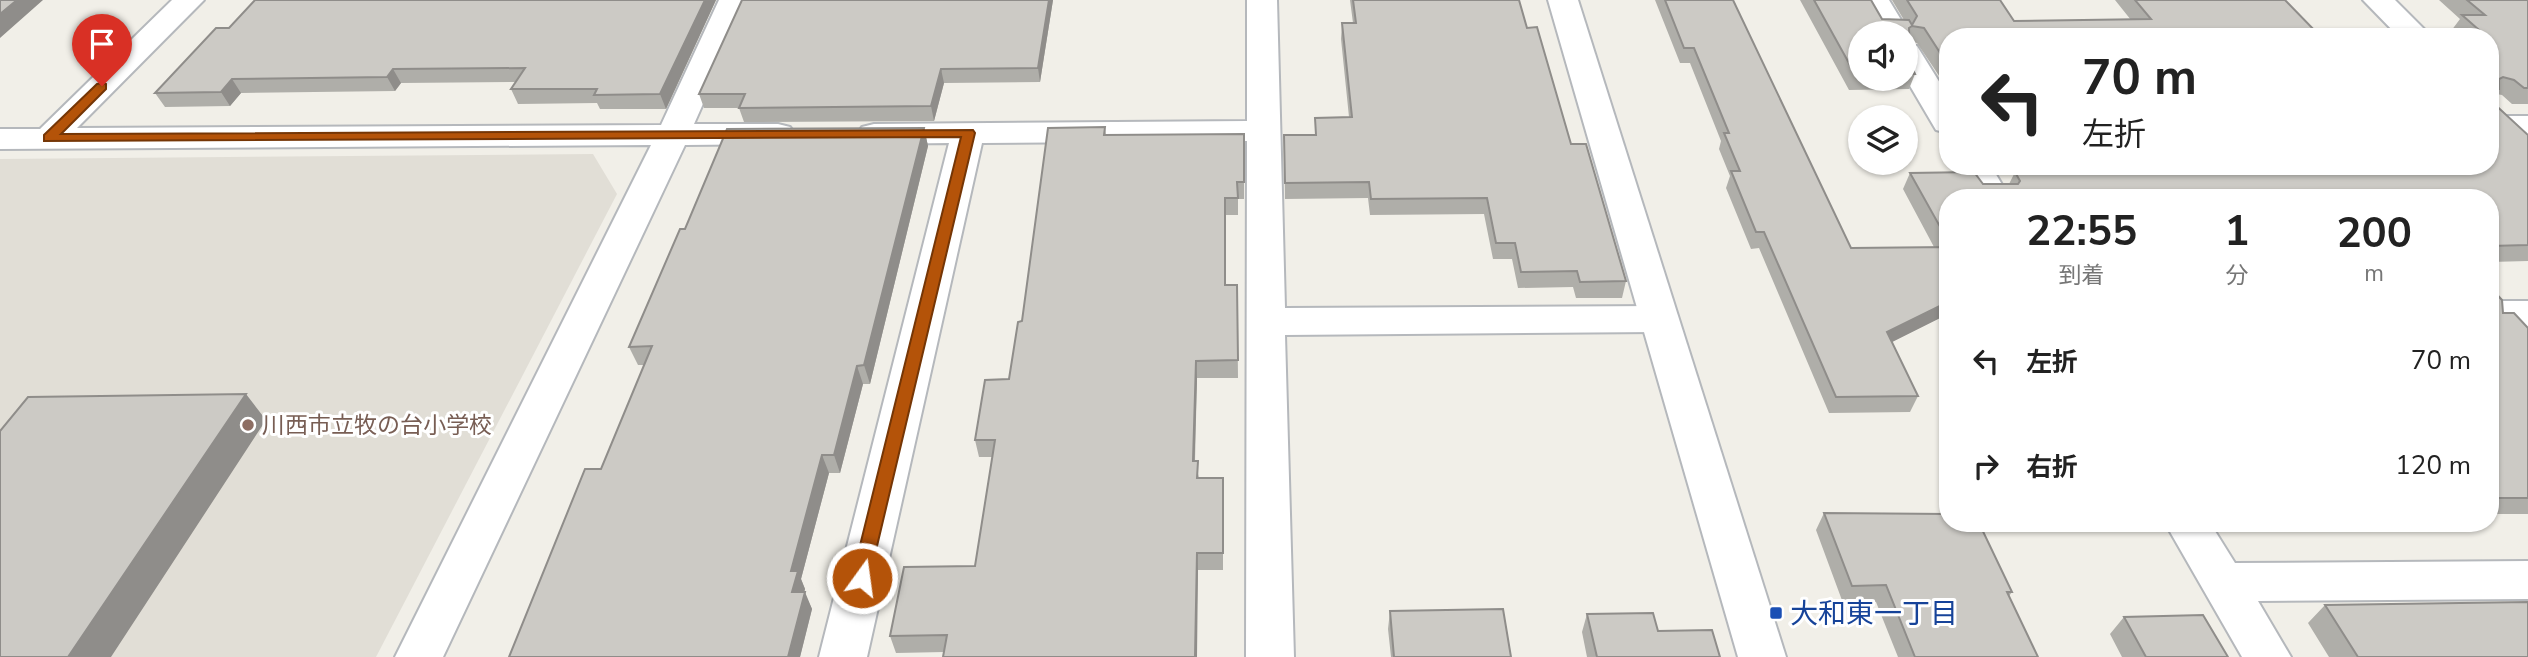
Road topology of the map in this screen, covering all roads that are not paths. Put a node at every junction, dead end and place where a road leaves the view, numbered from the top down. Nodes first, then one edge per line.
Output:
1 (188, 0) edge
2 (734, 0) edge
3 (1262, 0) edge
4 (1563, 0) edge
5 (1874, 0) edge
6 (2378, 0) edge
7 (1887, 21) edge
8 (2408, 28) edge
9 (1918, 72) edge
10 (1939, 108) edge
11 (1265, 131) junction
12 (968, 133) junction
13 (807, 134) edge
14 (848, 134) edge
15 (673, 135) junction
16 (49, 138) junction
17 (0, 139) edge
18 (2499, 314) edge
19 (2528, 314) edge
20 (1658, 319) junction
21 (1267, 322) junction
22 (2192, 532) edge
23 (2528, 580) edge
24 (2222, 582) junction
25 (419, 657) edge
26 (843, 657) edge
27 (1270, 657) edge
28 (1762, 657) edge
29 (2267, 657) edge

1 - 16 street
2 - 15 street
3 - 11 street
4 - 20 street
5 - 7 street
6 - 8 street
9 - 10 street
11 - 12 street
11 - 21 street
12 - 14 street
12 - 26 street
13 - 15 street
15 - 16 street
15 - 25 street
16 - 17 street
18 - 19 street
20 - 21 street
20 - 28 street
21 - 27 street
22 - 24 street
23 - 24 street
24 - 29 street

